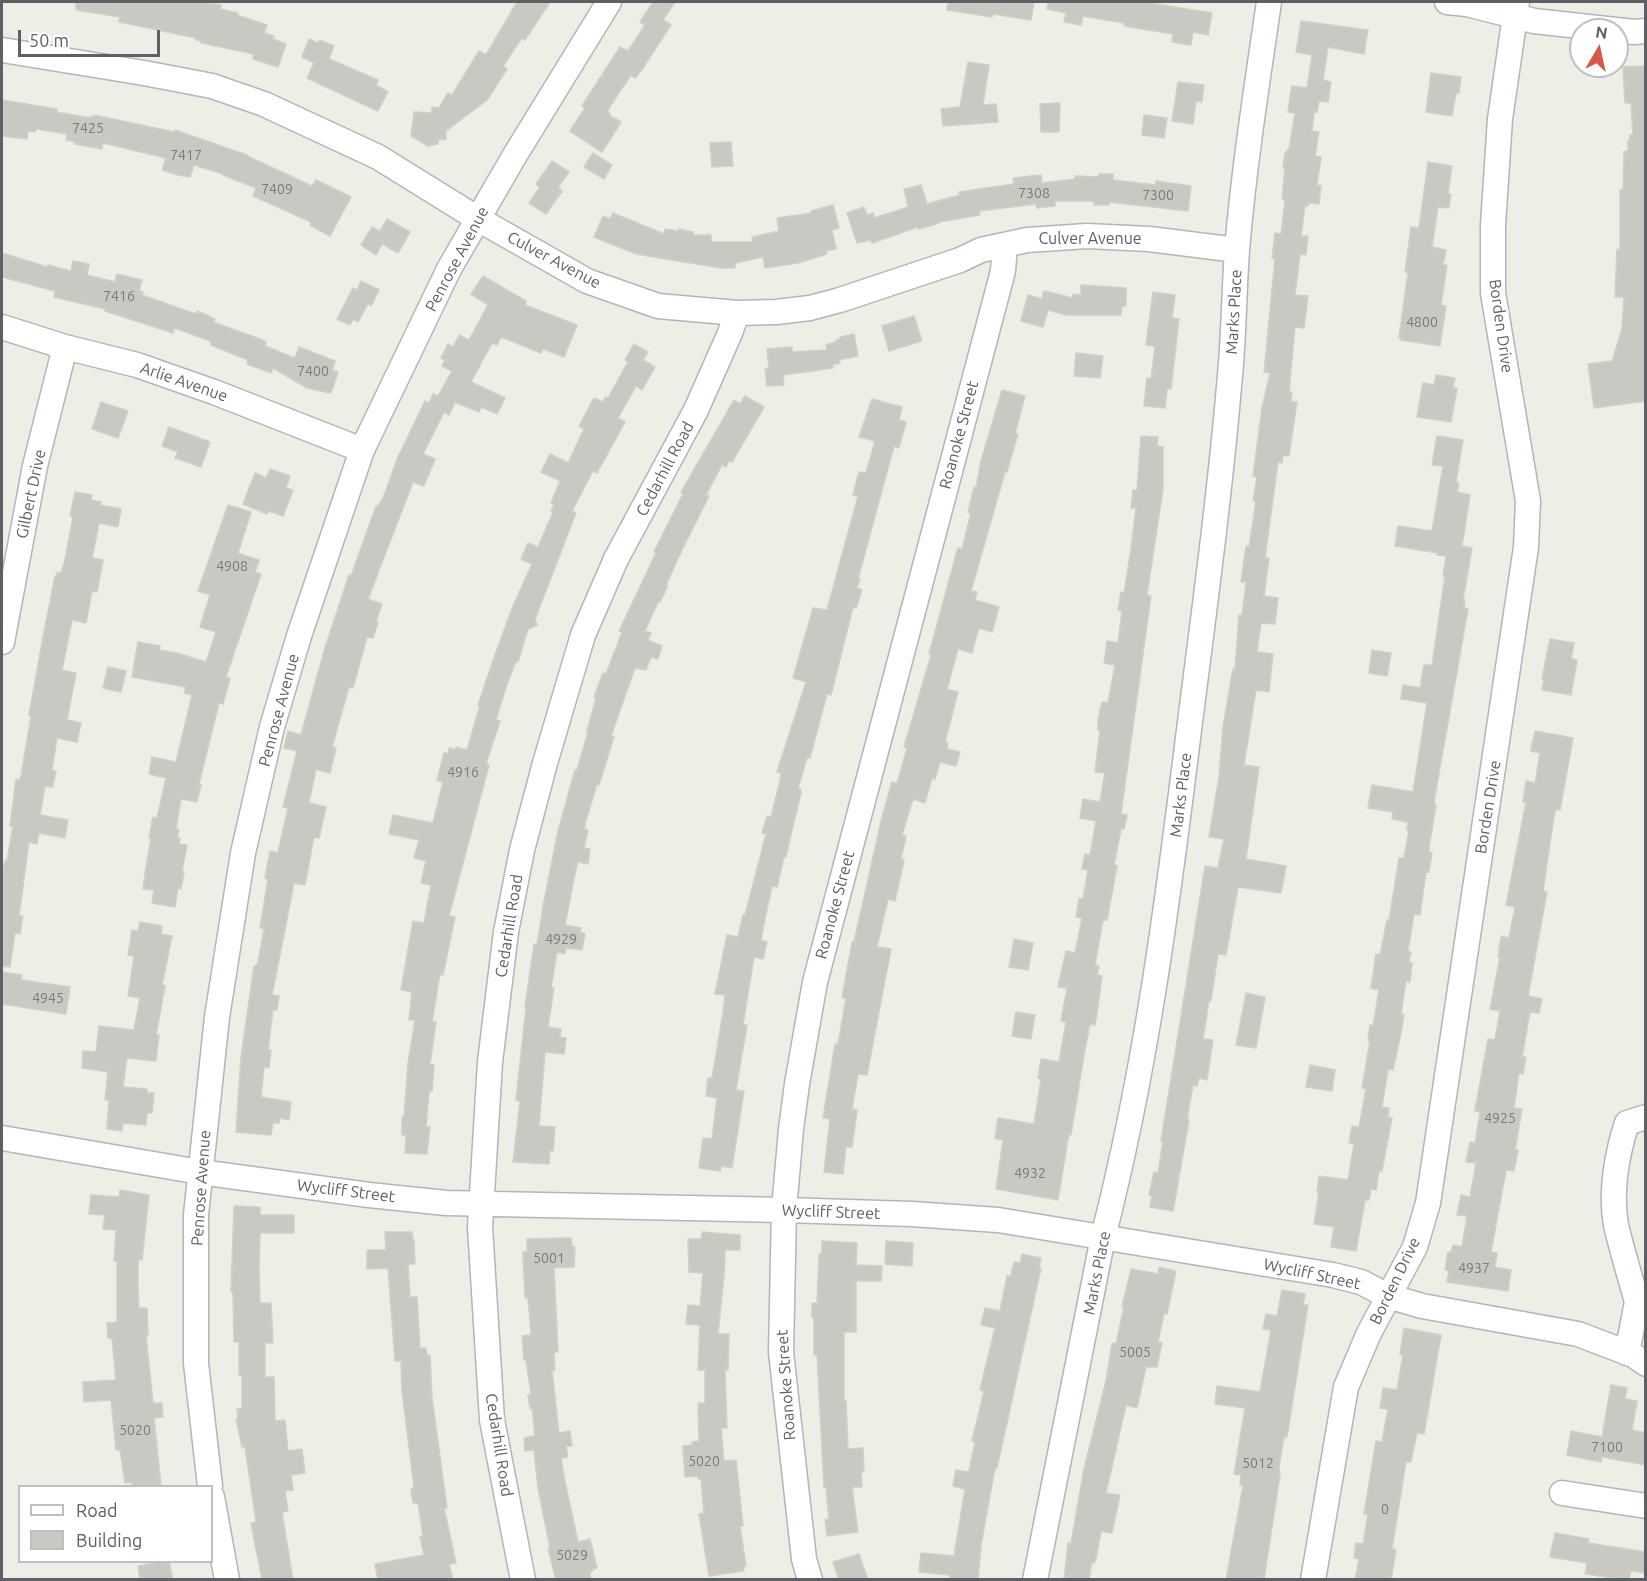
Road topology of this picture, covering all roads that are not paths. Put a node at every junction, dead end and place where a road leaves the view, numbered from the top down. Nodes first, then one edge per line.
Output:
1 (609, 2) edge
2 (1269, 2) edge
3 (1447, 2) edge
4 (1516, 9) edge
5 (1646, 31) edge
6 (2, 51) edge
7 (478, 219) junction
8 (1005, 245) junction
9 (1238, 250) junction
10 (737, 313) junction
11 (2, 327) edge
12 (65, 346) junction
13 (362, 450) junction
14 (2, 642) edge
15 (1646, 1117) edge
16 (2, 1138) edge
17 (201, 1172) junction
18 (480, 1204) junction
19 (784, 1210) junction
20 (1103, 1237) junction
21 (1388, 1296) junction
22 (1641, 1301) edge
23 (1636, 1358) edge
24 (210, 1485) edge
25 (1562, 1493) dead end
26 (213, 1503) edge
27 (1646, 1506) edge
28 (227, 1580) edge
29 (523, 1580) edge
30 (810, 1580) edge
31 (1035, 1580) edge
32 (1313, 1580) edge

1 - 7 street, Penrose Avenue
2 - 9 street, Marks Place
3 - 4 street
4 - 5 street
4 - 21 street, Borden Drive
6 - 7 street, Culver Avenue
7 - 10 street, Culver Avenue
7 - 13 street, Penrose Avenue
8 - 9 street, Culver Avenue
8 - 10 street, Culver Avenue
8 - 19 street, Roanoke Street
9 - 20 street, Marks Place
10 - 18 street, Cedarhill Road
11 - 12 street, Arlie Avenue
12 - 13 street, Arlie Avenue
12 - 14 street, Gilbert Drive
13 - 17 street, Penrose Avenue
15 - 22 street
16 - 17 street, Wycliff Street
17 - 18 street, Wycliff Street
17 - 24 street, Penrose Avenue
18 - 19 street, Wycliff Street
18 - 29 street, Cedarhill Road
19 - 20 street, Wycliff Street
19 - 30 street, Roanoke Street
20 - 21 street, Wycliff Street
20 - 31 street, Marks Place
21 - 23 street, Wycliff Street
21 - 32 street, Borden Drive
22 - 23 street
25 - 27 street
26 - 28 street

